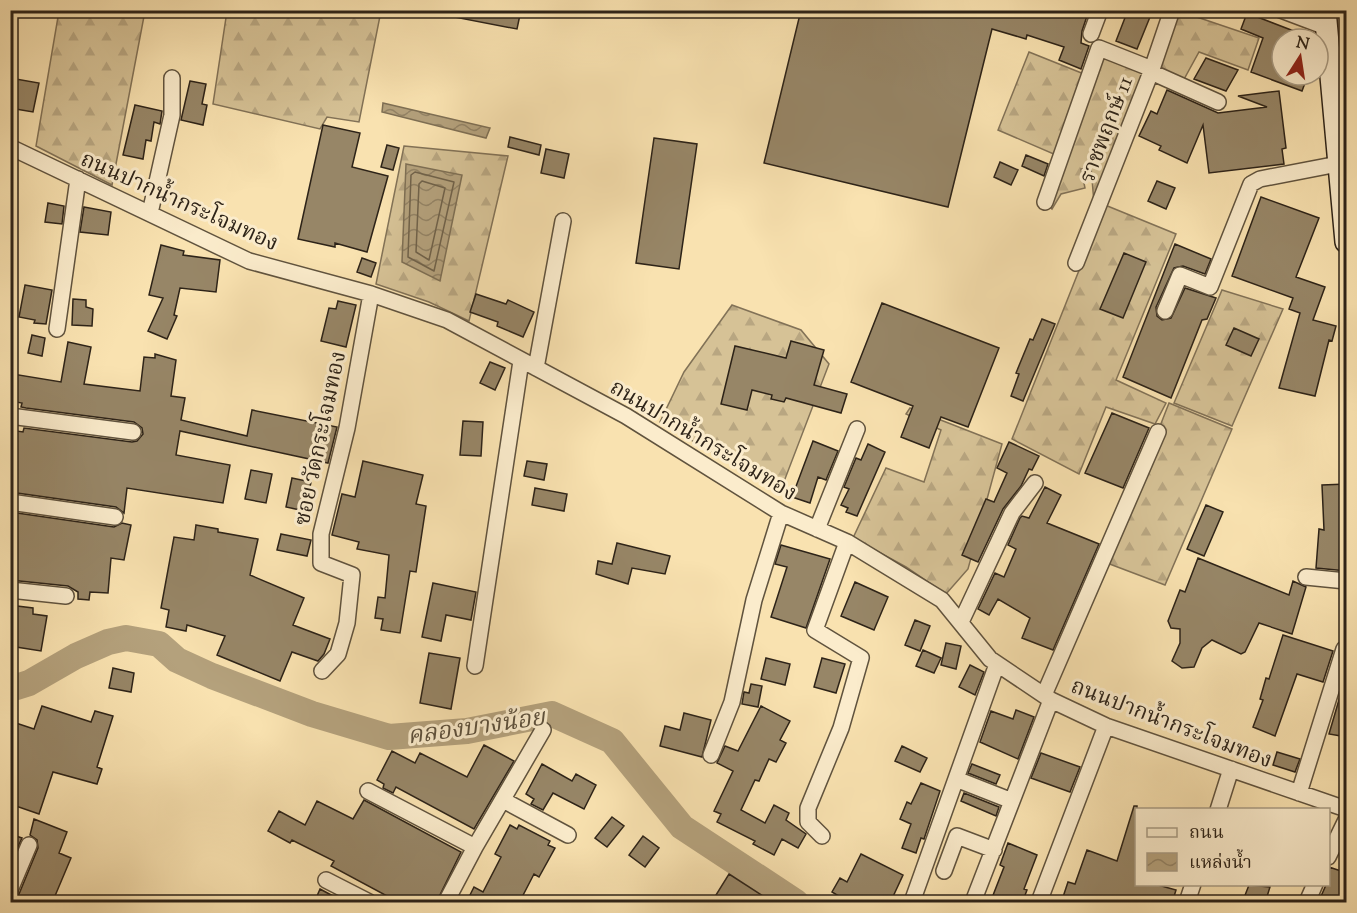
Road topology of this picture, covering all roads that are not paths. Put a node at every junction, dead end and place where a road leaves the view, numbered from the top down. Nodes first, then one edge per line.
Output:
1 (1100, 10) edge
2 (1172, 10) edge
3 (1281, 10) edge
4 (1326, 19) edge
5 (1091, 34) dead end
6 (1152, 71) junction
7 (172, 78) dead end
8 (1218, 102) dead end
9 (10, 147) edge
10 (1338, 164) junction
11 (78, 178) junction
12 (1044, 202) dead end
13 (150, 213) junction
14 (563, 221) dead end
15 (1347, 242) edge
16 (1076, 263) dead end
17 (371, 294) junction
18 (1165, 310) dead end
19 (57, 329) dead end
20 (521, 361) junction
21 (536, 368) junction
22 (10, 416) edge
23 (856, 429) dead end
24 (133, 432) dead end
25 (1158, 432) dead end
26 (1035, 483) dead end
27 (10, 502) edge
28 (781, 513) junction
29 (115, 517) dead end
30 (817, 530) junction
31 (847, 542) junction
32 (1306, 577) dead end
33 (1347, 581) edge
34 (10, 590) edge
35 (66, 596) dead end
36 (961, 622) junction
37 (1344, 649) dead end
38 (997, 664) junction
39 (475, 666) dead end
40 (322, 671) dead end
41 (1048, 698) junction
42 (1106, 726) junction
43 (543, 730) dead end
44 (711, 755) dead end
45 (1231, 769) junction
46 (956, 779) junction
47 (368, 790) dead end
48 (1299, 793) junction
49 (503, 800) junction
50 (1011, 801) junction
51 (1219, 808) edge
52 (1347, 809) edge
53 (1347, 820) edge
54 (568, 835) dead end
55 (822, 836) dead end
56 (29, 845) dead end
57 (475, 847) junction
58 (994, 850) junction
59 (1330, 855) edge
60 (944, 871) dead end
61 (326, 880) dead end
62 (1193, 886) edge
63 (1315, 886) edge
64 (10, 890) edge
65 (369, 903) edge
66 (446, 903) edge
67 (912, 903) edge
68 (973, 903) edge
69 (1039, 903) edge
70 (1187, 903) edge
71 (1307, 903) edge

1 - 5 street
2 - 6 street, ราชพฤกษ์ 11
3 - 4 street
4 - 10 main road
6 - 8 street
6 - 12 street
6 - 16 street, ราชพฤกษ์ 11
7 - 13 street
9 - 11 street, ถนนปากน้ำกระโจมทอง
10 - 15 main road
10 - 18 street
11 - 13 street, ถนนปากน้ำกระโจมทอง
11 - 19 street
13 - 17 street, ถนนปากน้ำกระโจมทอง
14 - 21 street
17 - 20 street, ถนนปากน้ำกระโจมทอง
17 - 40 street, ซอย วัดกระโจมทอง
20 - 21 street, ถนนปากน้ำกระโจมทอง
20 - 39 street
21 - 28 street, ถนนปากน้ำกระโจมทอง
22 - 24 street
23 - 30 street
25 - 41 street
26 - 36 street
27 - 29 street
28 - 30 street, ถนนปากน้ำกระโจมทอง
28 - 44 street
30 - 31 street, ถนนปากน้ำกระโจมทอง
31 - 36 street, ถนนปากน้ำกระโจมทอง
31 - 55 street
32 - 33 street
34 - 35 street
36 - 38 street, ถนนปากน้ำกระโจมทอง
37 - 48 street
38 - 41 street, ถนนปากน้ำกระโจมทอง
38 - 46 street
41 - 42 street, ถนนปากน้ำกระโจมทอง
41 - 50 street
42 - 45 street, ถนนปากน้ำกระโจมทอง
42 - 69 street
43 - 49 street
45 - 48 street, ถนนปากน้ำกระโจมทอง
45 - 51 street
46 - 50 street
46 - 67 street
47 - 57 street
48 - 52 street, ถนนปากน้ำกระโจมทอง
49 - 54 street
49 - 57 street
50 - 58 street
53 - 59 street
56 - 64 street
57 - 66 street
58 - 60 street
58 - 68 street
61 - 65 street
62 - 70 street
63 - 71 street

